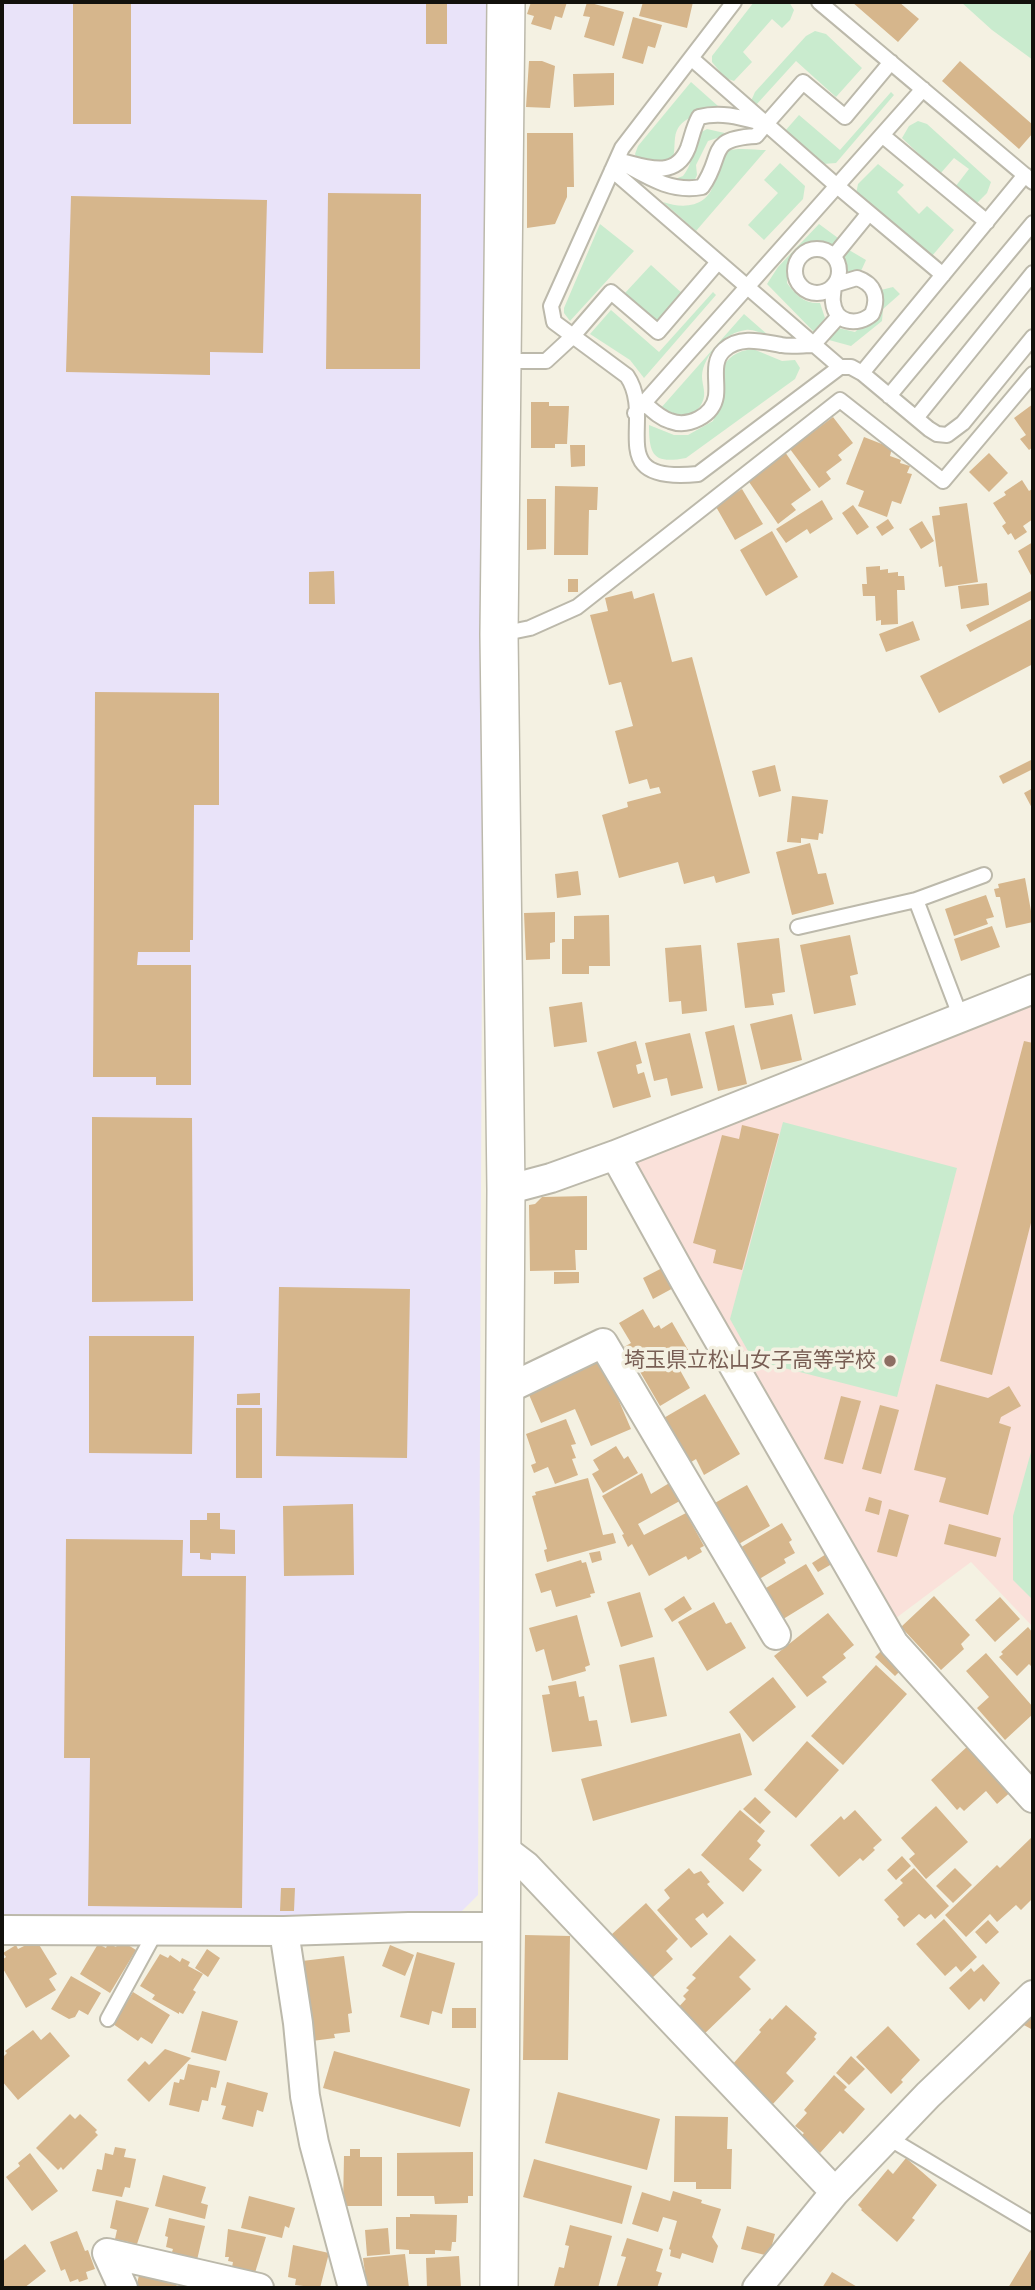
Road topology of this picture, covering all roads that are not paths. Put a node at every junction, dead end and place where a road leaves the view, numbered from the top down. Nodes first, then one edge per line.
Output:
1 (506, 2) edge
2 (734, 2) edge
3 (819, 2) edge
4 (691, 58) junction
5 (891, 62) junction
6 (923, 89) junction
7 (766, 124) junction
8 (882, 135) junction
9 (614, 165) junction
10 (1029, 179) edge
11 (837, 186) junction
12 (869, 213) junction
13 (987, 222) junction
14 (1033, 223) edge
15 (834, 256) junction
16 (718, 262) junction
17 (1033, 273) edge
18 (943, 275) junction
19 (834, 285) junction
20 (747, 287) junction
21 (839, 316) junction
22 (572, 337) junction
23 (1033, 337) edge
24 (813, 345) junction
25 (502, 360) junction
26 (839, 367) junction
27 (862, 373) junction
28 (1033, 374) edge
29 (889, 396) junction
30 (640, 408) junction
31 (916, 418) junction
32 (499, 634) junction
33 (984, 874) dead end
34 (916, 900) junction
35 (798, 927) dead end
36 (1033, 989) edge
37 (961, 1018) junction
38 (615, 1154) junction
39 (506, 1190) junction
40 (503, 1391) junction
41 (776, 1635) dead end
42 (1033, 1798) edge
43 (501, 1847) junction
44 (501, 1927) junction
45 (2, 1930) edge
46 (156, 1931) junction
47 (284, 1931) junction
48 (1033, 1995) edge
49 (108, 2019) dead end
50 (887, 2137) junction
51 (835, 2192) junction
52 (1033, 2224) edge
53 (123, 2288) edge
54 (259, 2288) edge
55 (353, 2288) edge
56 (499, 2288) edge
57 (757, 2288) edge

1 - 25 street
2 - 4 lane
3 - 5 lane
4 - 7 lane
4 - 9 lane
5 - 6 lane
5 - 7 lane
6 - 8 lane
6 - 10 lane
7 - 9 lane
7 - 9 lane
7 - 11 lane
8 - 11 lane
8 - 13 lane
9 - 16 lane
9 - 22 lane
10 - 13 lane
11 - 12 lane
11 - 20 lane
12 - 15 lane
12 - 18 lane
13 - 18 lane
14 - 29 lane
15 - 19 lane
15 - 19 lane
16 - 20 lane
16 - 22 lane
17 - 31 lane
18 - 27 lane
19 - 21 lane
19 - 21 lane
20 - 24 lane
20 - 30 lane
21 - 24 lane
22 - 25 lane
22 - 30 lane
23 - 31 lane
24 - 26 lane
24 - 30 lane
25 - 32 street
26 - 27 lane
26 - 30 lane
27 - 29 lane
28 - 32 lane
29 - 31 lane
32 - 39 street
33 - 34 lane
34 - 35 lane
34 - 37 lane
36 - 37 street
37 - 38 street
38 - 39 street
38 - 42 street
39 - 40 street
40 - 41 street
40 - 43 street
43 - 44 street
43 - 51 street
44 - 47 street
44 - 56 street
45 - 46 street
46 - 47 street
46 - 49 lane
47 - 55 street
48 - 50 street
50 - 51 street
50 - 52 lane
51 - 57 street
53 - 54 street

